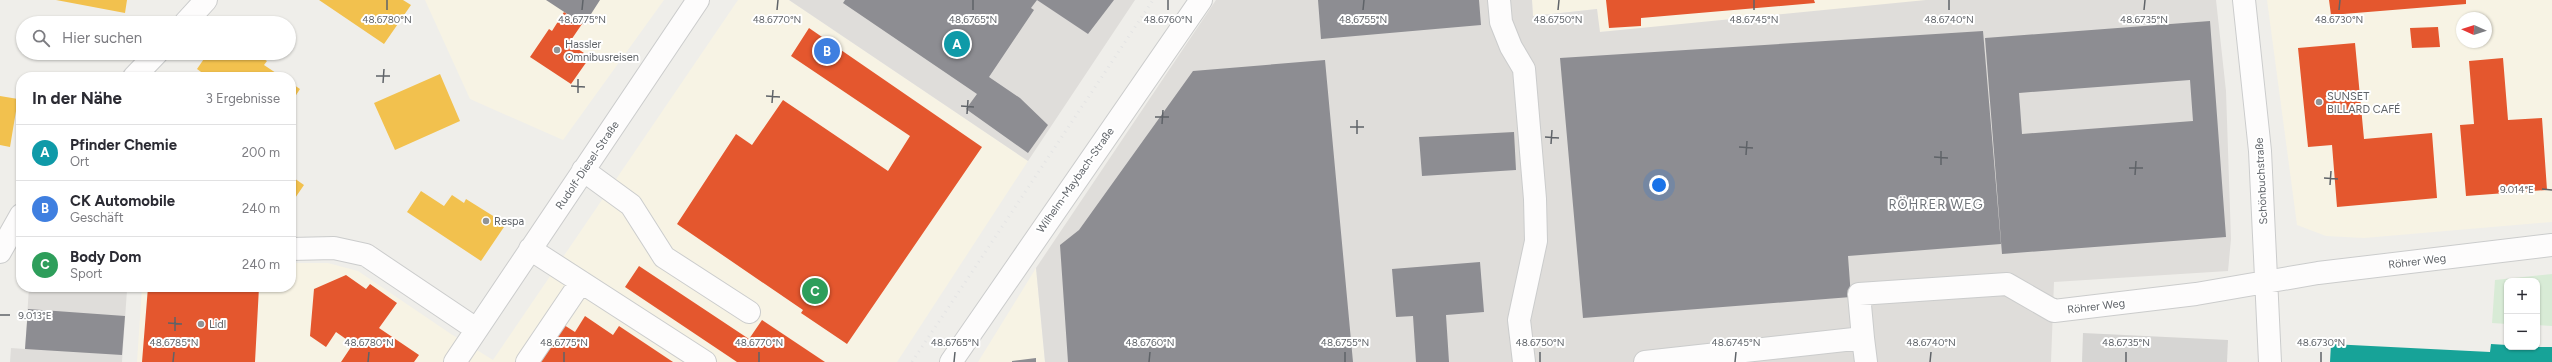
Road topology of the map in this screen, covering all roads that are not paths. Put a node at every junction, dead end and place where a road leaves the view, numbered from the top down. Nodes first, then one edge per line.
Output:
1 (206, 0) edge
2 (698, 0) edge
3 (1201, 0) edge
4 (1499, 0) edge
5 (2244, 0) edge
6 (191, 16) edge
7 (150, 60) edge
8 (139, 72) edge
9 (583, 170) junction
10 (16, 224) edge
11 (2552, 245) edge
12 (296, 249) edge
13 (530, 249) junction
14 (0, 252) edge
15 (581, 282) junction
16 (2267, 283) junction
17 (749, 312) dead end
18 (476, 329) junction
19 (1863, 338) junction
20 (1729, 356) edge
21 (455, 362) edge
22 (527, 362) edge
23 (705, 362) edge
24 (950, 362) edge
25 (1524, 362) edge
26 (1645, 362) edge
27 (1866, 362) edge
28 (2270, 362) edge

1 - 6 street
2 - 9 street, Rudolf-Diesel-Straße
3 - 24 street, Wilhelm-Maybach-Straße
4 - 25 street
5 - 16 street, Schönbuchstraße
7 - 8 street
9 - 13 street, Rudolf-Diesel-Straße
9 - 17 street
10 - 14 street
11 - 16 street, Röhrer Weg
12 - 18 street
13 - 15 street
13 - 18 street, Rudolf-Diesel-Straße
15 - 22 street
15 - 23 street
16 - 19 street, Röhrer Weg
16 - 28 street, Schönbuchstraße
18 - 21 street, Rudolf-Diesel-Straße
19 - 20 street
19 - 27 street
20 - 26 street

